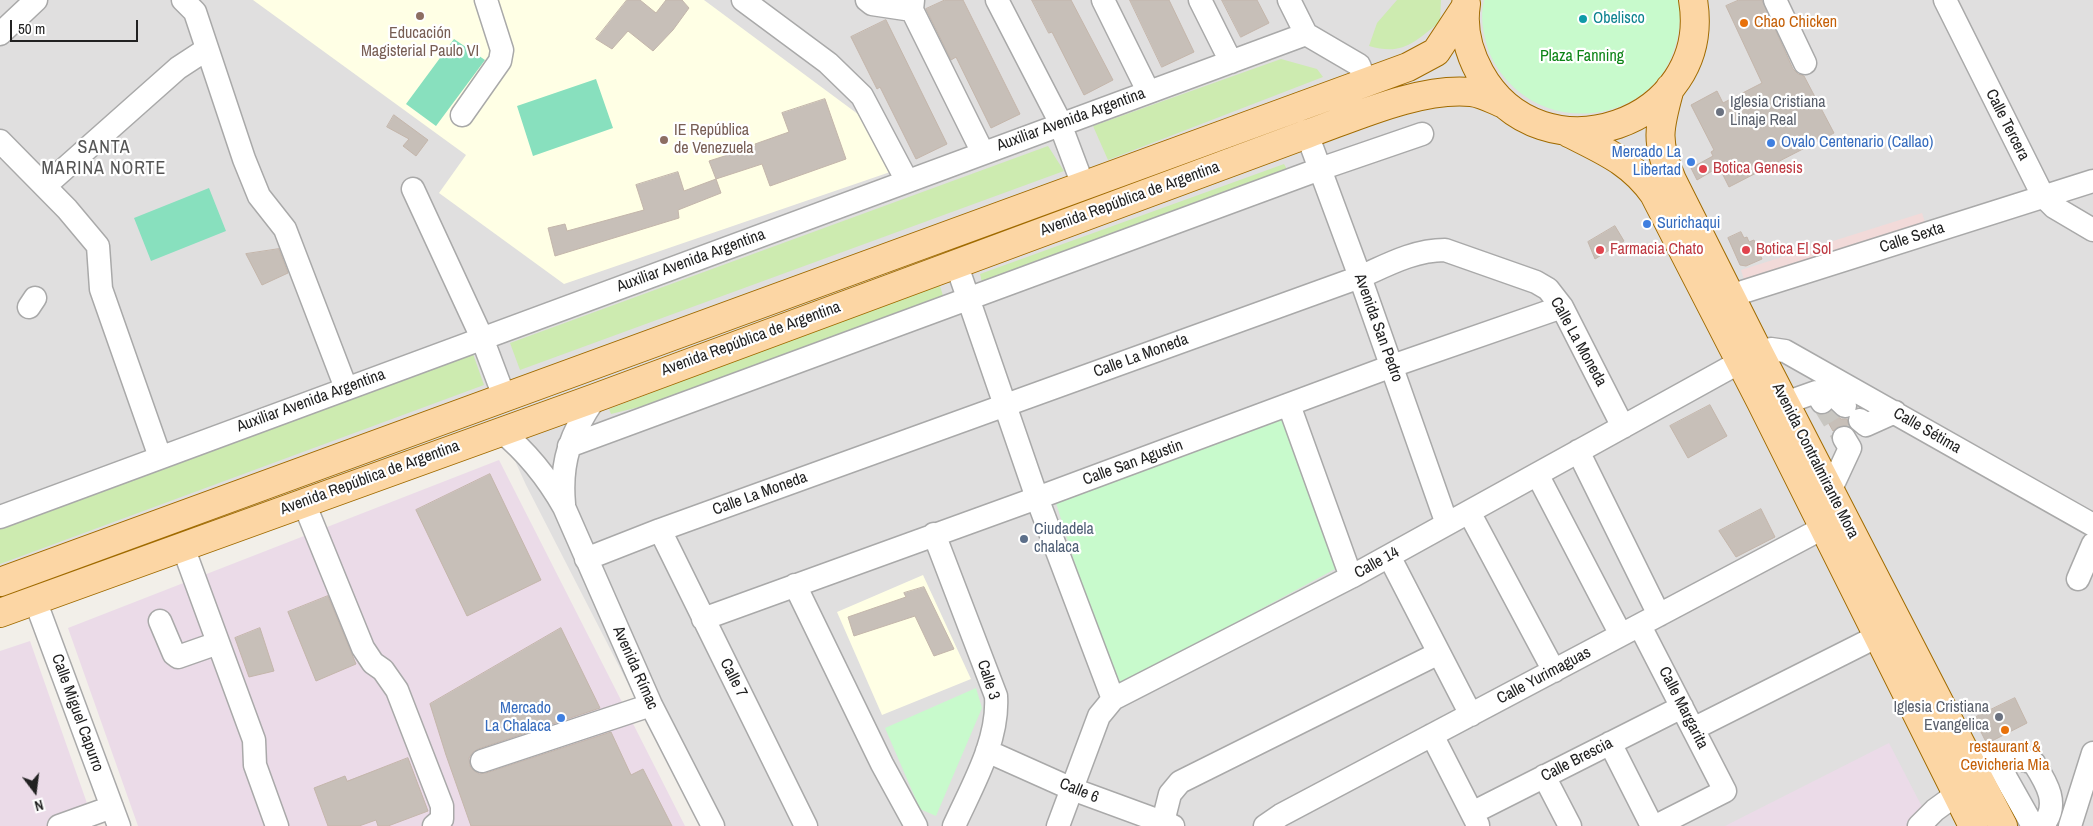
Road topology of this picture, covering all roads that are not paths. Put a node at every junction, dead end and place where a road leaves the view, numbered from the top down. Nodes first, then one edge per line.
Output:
1 (36, 0) edge
2 (183, 0) edge
3 (486, 0) edge
4 (743, 0) edge
5 (867, 0) edge
6 (997, 0) edge
7 (1103, 0) edge
8 (1200, 0) edge
9 (1289, 0) edge
10 (1775, 0) edge
11 (1945, 0) edge
12 (1466, 4) edge
13 (1699, 4) edge
14 (913, 5) edge
15 (0, 34) edge
16 (1306, 34) junction
17 (208, 49) junction
18 (1231, 62) junction
19 (1805, 63) dead end
20 (1366, 83) junction
21 (1670, 88) junction
22 (1148, 91) junction
23 (1504, 104) junction
24 (462, 115) dead end
25 (1060, 125) junction
26 (1567, 132) junction
27 (1307, 134) junction
28 (1422, 134) dead end
29 (0, 141) edge
30 (983, 153) junction
31 (1320, 169) junction
32 (907, 181) junction
33 (2093, 181) edge
34 (45, 186) junction
35 (1083, 186) junction
36 (414, 189) dead end
37 (2043, 196) junction
38 (2093, 230) edge
39 (956, 263) junction
40 (1360, 277) junction
41 (1730, 296) junction
42 (969, 299) junction
43 (1562, 307) junction
44 (482, 338) junction
45 (1749, 357) junction
46 (1392, 366) junction
47 (346, 388) junction
48 (1824, 390) junction
49 (595, 398) junction
50 (505, 399) junction
51 (1785, 403) junction
52 (1006, 404) junction
53 (1290, 405) junction
54 (1895, 412) junction
55 (1857, 417) junction
56 (1623, 427) junction
57 (501, 431) junction
58 (569, 446) junction
59 (1578, 451) junction
60 (160, 457) junction
61 (1537, 474) junction
62 (1830, 490) junction
63 (1037, 498) junction
64 (304, 502) junction
65 (564, 507) junction
66 (1469, 512) junction
67 (0, 517) edge
68 (1447, 524) junction
69 (2093, 525) edge
70 (1823, 528) junction
71 (660, 530) junction
72 (934, 534) junction
73 (2093, 544) edge
74 (183, 547) junction
75 (1389, 556) junction
76 (586, 559) junction
77 (1351, 577) junction
78 (2078, 579) dead end
79 (0, 582) edge
80 (795, 585) junction
81 (36, 600) junction
82 (0, 613) edge
83 (703, 619) junction
84 (160, 621) dead end
85 (1640, 625) junction
86 (1878, 636) junction
87 (218, 643) junction
88 (1439, 653) junction
89 (1554, 670) junction
90 (1113, 699) junction
91 (651, 705) junction
92 (1682, 707) junction
93 (1471, 715) junction
94 (1693, 729) junction
95 (1432, 735) junction
96 (1610, 743) junction
97 (987, 750) junction
98 (2093, 753) edge
99 (1966, 754) junction
100 (1993, 755) junction
101 (482, 760) dead end
102 (1544, 776) junction
103 (1072, 789) junction
104 (1957, 794) junction
105 (115, 817) edge
106 (1476, 819) edge
107 (1166, 825) edge
108 (2042, 825) edge
109 (59, 826) edge
110 (278, 826) edge
111 (434, 826) edge
112 (713, 826) edge
113 (806, 826) edge
114 (916, 826) edge
115 (954, 826) edge
116 (1058, 826) edge
117 (1265, 826) edge
118 (1570, 826) edge
119 (1652, 826) edge
120 (1656, 826) edge
121 (1920, 826) edge
122 (1973, 826) edge
123 (2003, 826) edge
124 (2070, 826) edge

1 - 15 street
2 - 17 street
3 - 24 street
4 - 32 street
5 - 14 street
6 - 25 street
7 - 22 street
8 - 18 street
9 - 16 street
10 - 19 street
11 - 37 street, Calle Tercera
12 - 20 main road, Avenida República de Argentina
12 - 23 main road
13 - 21 main road
14 - 30 street
16 - 18 street, Auxiliar Avenida Argentina
16 - 20 street
17 - 34 street
17 - 47 street
18 - 22 street, Auxiliar Avenida Argentina
20 - 35 main road, Avenida República de Argentina
21 - 26 main road
21 - 41 main road, Avenida Contralmirante Mora
22 - 25 street, Auxiliar Avenida Argentina
23 - 26 main road
23 - 27 main road, Avenida República de Argentina
25 - 30 street, Auxiliar Avenida Argentina
25 - 35 street
26 - 45 main road, Avenida Contralmirante Mora
27 - 31 street, Avenida San Pedro
27 - 39 main road, Avenida República de Argentina
28 - 31 street
29 - 34 street
30 - 32 street, Auxiliar Avenida Argentina
31 - 40 street, Avenida San Pedro
31 - 42 street
32 - 44 street, Auxiliar Avenida Argentina
33 - 37 street, Calle Sexta
34 - 60 street
35 - 50 main road, Avenida República de Argentina
36 - 44 street
37 - 38 street, Calle Tercera
37 - 41 street, Calle Sexta
39 - 42 street
39 - 49 main road, Avenida República de Argentina
40 - 43 street, Calle La Moneda
40 - 46 street, Avenida San Pedro
40 - 52 street, Calle La Moneda
41 - 45 main road, Avenida Contralmirante Mora
42 - 52 street
42 - 58 street
43 - 46 street, Calle San Agustin
43 - 56 street, Calle La Moneda
44 - 47 street, Auxiliar Avenida Argentina
44 - 50 street
45 - 48 street, Calle Sétima
45 - 51 main road, Avenida Contralmirante Mora
45 - 56 street, Calle 14
45 - 70 main road, Avenida Contralmirante Mora
46 - 53 street, Calle San Agustin
46 - 68 street, Avenida San Pedro
47 - 60 street, Auxiliar Avenida Argentina
48 - 51 street
48 - 54 street, Calle Sétima
48 - 55 street
49 - 57 main road, Avenida República de Argentina
49 - 58 street, Avenida Rímac
50 - 79 main road, Avenida República de Argentina
51 - 62 main road, Avenida Contralmirante Mora
52 - 63 street
52 - 71 street, Calle La Moneda
53 - 63 street, Calle San Agustin
53 - 77 street
54 - 55 street
54 - 69 street, Calle Sétima
55 - 62 street
56 - 59 street, Calle 14
57 - 64 main road, Avenida República de Argentina
57 - 65 street, Avenida Rímac
58 - 65 street, Avenida Rímac
59 - 61 street, Calle 14
59 - 85 street
60 - 67 street, Auxiliar Avenida Argentina
61 - 66 street, Calle 14
61 - 85 street
62 - 99 main road, Avenida Contralmirante Mora
63 - 72 street, Calle San Agustin
63 - 90 street
64 - 74 main road, Avenida República de Argentina
64 - 111 street
65 - 76 street, Avenida Rímac
66 - 68 street, Calle 14
66 - 89 street
68 - 75 street, Calle 14
70 - 85 street, Calle Yurimaguas
70 - 86 main road, Avenida Contralmirante Mora
71 - 76 street, Calle La Moneda
71 - 83 street, Calle 7
72 - 80 street, Calle San Agustin
72 - 97 street, Calle 3
73 - 78 street
74 - 81 main road, Avenida República de Argentina
74 - 87 street
75 - 77 street, Calle 14
75 - 88 street
76 - 91 street, Avenida Rímac
77 - 90 street, Calle 14
80 - 83 street, Calle San Agustin
80 - 114 street
81 - 82 main road, Avenida República de Argentina
81 - 105 street, Calle Miguel Capurro
83 - 113 street, Calle 7
84 - 87 street
85 - 89 street, Calle Yurimaguas
85 - 92 street, Calle Margarita
86 - 94 street
86 - 104 main road, Avenida Contralmirante Mora
87 - 110 street
88 - 93 street
88 - 107 street
89 - 93 street, Calle Yurimaguas
90 - 103 street, Calle 14
91 - 101 street
91 - 112 street, Avenida Rímac
92 - 94 street, Calle Margarita
92 - 96 street, Calle Brescia
93 - 95 street, Calle Yurimaguas
94 - 120 street, Calle Margarita
95 - 106 street
95 - 117 street, Calle Yurimaguas
96 - 102 street, Calle Brescia
96 - 119 street
97 - 103 street, Calle 6
97 - 115 street, Calle 3
98 - 124 street
99 - 100 street
99 - 123 main road, Avenida Contralmirante Mora
100 - 108 street
100 - 108 street
102 - 106 street, Calle Brescia
102 - 118 street
103 - 107 street, Calle 6
103 - 116 street, Calle 14
104 - 121 street
104 - 122 main road, Avenida Contralmirante Mora
105 - 109 street

